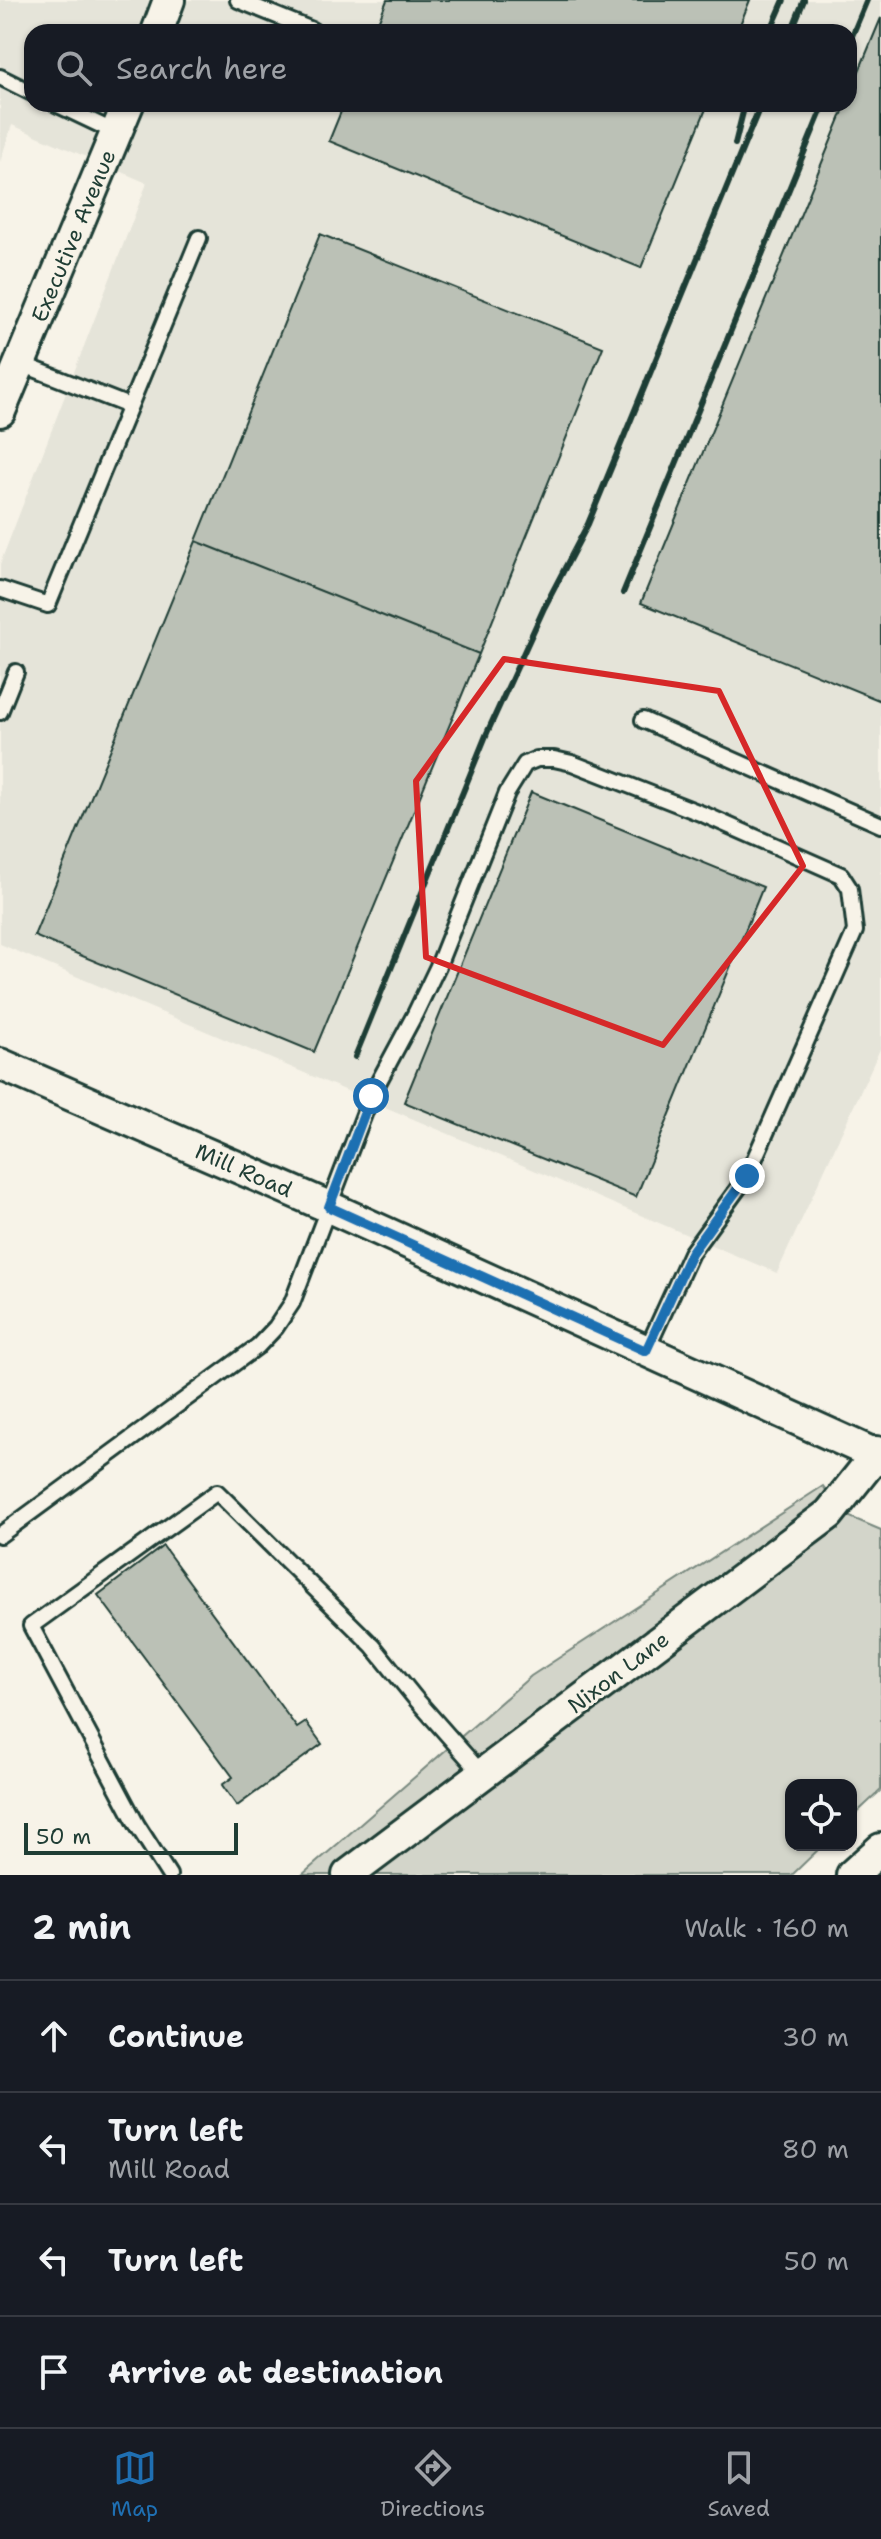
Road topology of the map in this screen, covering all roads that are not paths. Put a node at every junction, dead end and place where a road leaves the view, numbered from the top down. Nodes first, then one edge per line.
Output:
1 (169, 0) edge
2 (238, 0) edge
3 (160, 24) edge
4 (297, 24) edge
5 (0, 77) edge
6 (24, 89) edge
7 (73, 112) edge
8 (125, 112) edge
9 (117, 133) junction
10 (199, 238) dead end
11 (19, 363) junction
12 (129, 406) junction
13 (0, 411) edge
14 (0, 589) edge
15 (16, 672) dead end
16 (0, 712) edge
17 (643, 720) dead end
18 (881, 825) edge
19 (0, 1064) edge
20 (329, 1207) junction
21 (646, 1351) junction
22 (879, 1456) edge
23 (0, 1535) edge
24 (482, 1774) junction
25 (881, 1849) edge
26 (169, 1875) edge
27 (348, 1875) edge
28 (852, 1875) edge

1 - 3 street
2 - 4 lane
5 - 6 lane
7 - 9 lane
8 - 9 street, Executive Avenue
9 - 11 street, Executive Avenue
10 - 12 lane
11 - 12 lane
11 - 13 street, Executive Avenue
12 - 14 lane
15 - 16 lane
17 - 18 lane
19 - 20 street, Mill Road
20 - 21 street, Mill Road
20 - 21 lane
20 - 23 lane
21 - 22 street, Mill Road
22 - 24 street, Nixon Lane
24 - 26 lane
24 - 27 street, Nixon Lane
25 - 28 street

